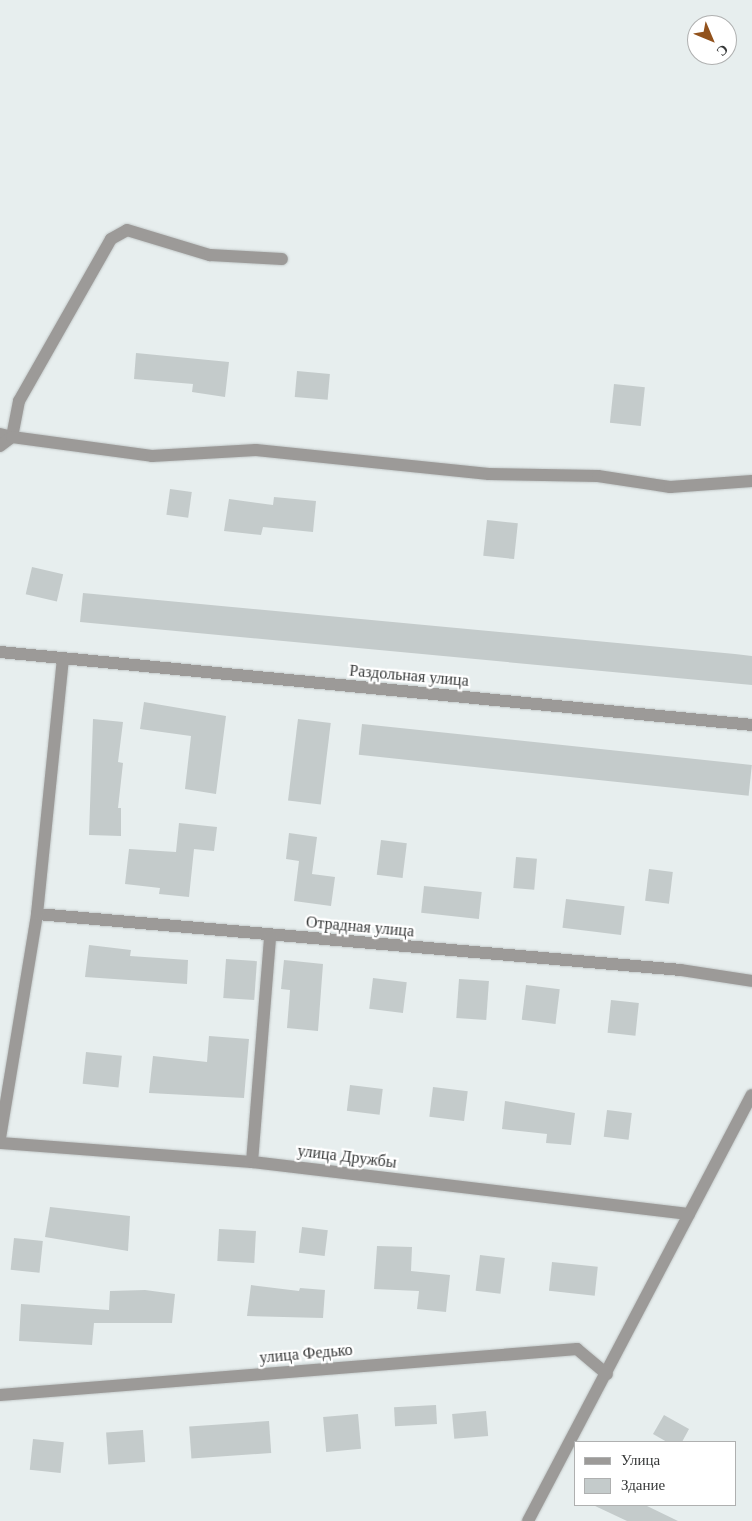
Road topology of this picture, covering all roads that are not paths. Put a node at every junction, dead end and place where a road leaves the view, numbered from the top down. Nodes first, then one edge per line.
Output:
1 (282, 259) dead end
2 (6, 436) edge
3 (0, 446) edge
4 (752, 480) edge
5 (0, 652) edge
6 (63, 660) junction
7 (752, 725) edge
8 (37, 914) junction
9 (270, 936) junction
10 (752, 981) edge
11 (752, 1095) edge
12 (0, 1138) edge
13 (0, 1143) edge
14 (252, 1162) junction
15 (689, 1214) junction
16 (607, 1374) junction
17 (0, 1395) edge
18 (528, 1521) edge

1 - 2 street
2 - 3 street
2 - 4 street
5 - 6 street, Раздольная улица
6 - 7 street, Раздольная улица
6 - 8 street
8 - 9 street, Отрадная улица
8 - 12 street
9 - 10 street, Отрадная улица
9 - 14 street
11 - 15 street
13 - 14 street, улица Дружбы
14 - 15 street, улица Дружбы
15 - 16 street
16 - 17 street, улица Федько
16 - 18 street

